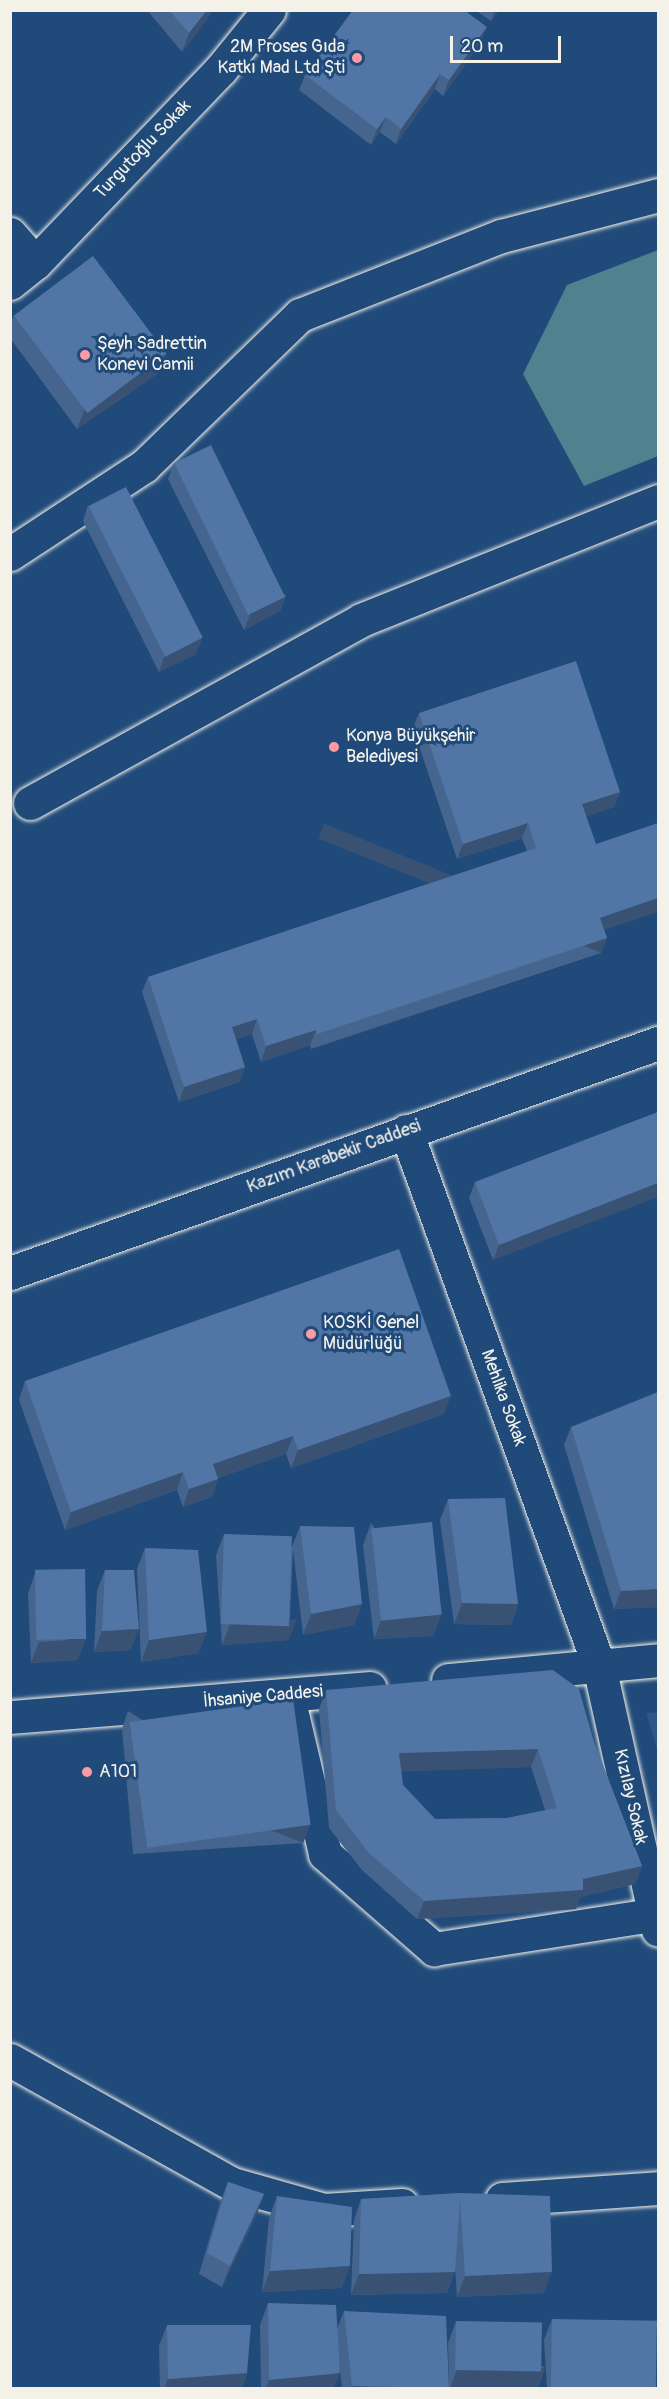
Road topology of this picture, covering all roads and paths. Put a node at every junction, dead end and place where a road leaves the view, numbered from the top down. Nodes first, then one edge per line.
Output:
1 (269, 10) edge
2 (658, 195) edge
3 (10, 234) edge
4 (23, 273) edge
5 (658, 501) edge
6 (10, 554) edge
7 (30, 803) dead end
8 (658, 1043) edge
9 (406, 1131) junction
10 (10, 1273) edge
11 (658, 1660) edge
12 (600, 1666) junction
13 (288, 1695) junction
14 (10, 1718) edge
15 (658, 1919) edge
16 (10, 2060) edge
17 (658, 2188) edge
18 (467, 2201) edge
19 (431, 2203) edge

1 - 4 street, Turgutoğlu Sokak
2 - 6 street
3 - 4 street
5 - 7 street
8 - 9 street, Kazım Karabekir Caddesi
9 - 10 street, Kazım Karabekir Caddesi
9 - 12 street, Mehlika Sokak
11 - 12 street, İhsaniye Caddesi
12 - 13 street, İhsaniye Caddesi
12 - 15 street, Kızılay Sokak
13 - 14 street, İhsaniye Caddesi
13 - 15 street
16 - 19 street
17 - 18 street

